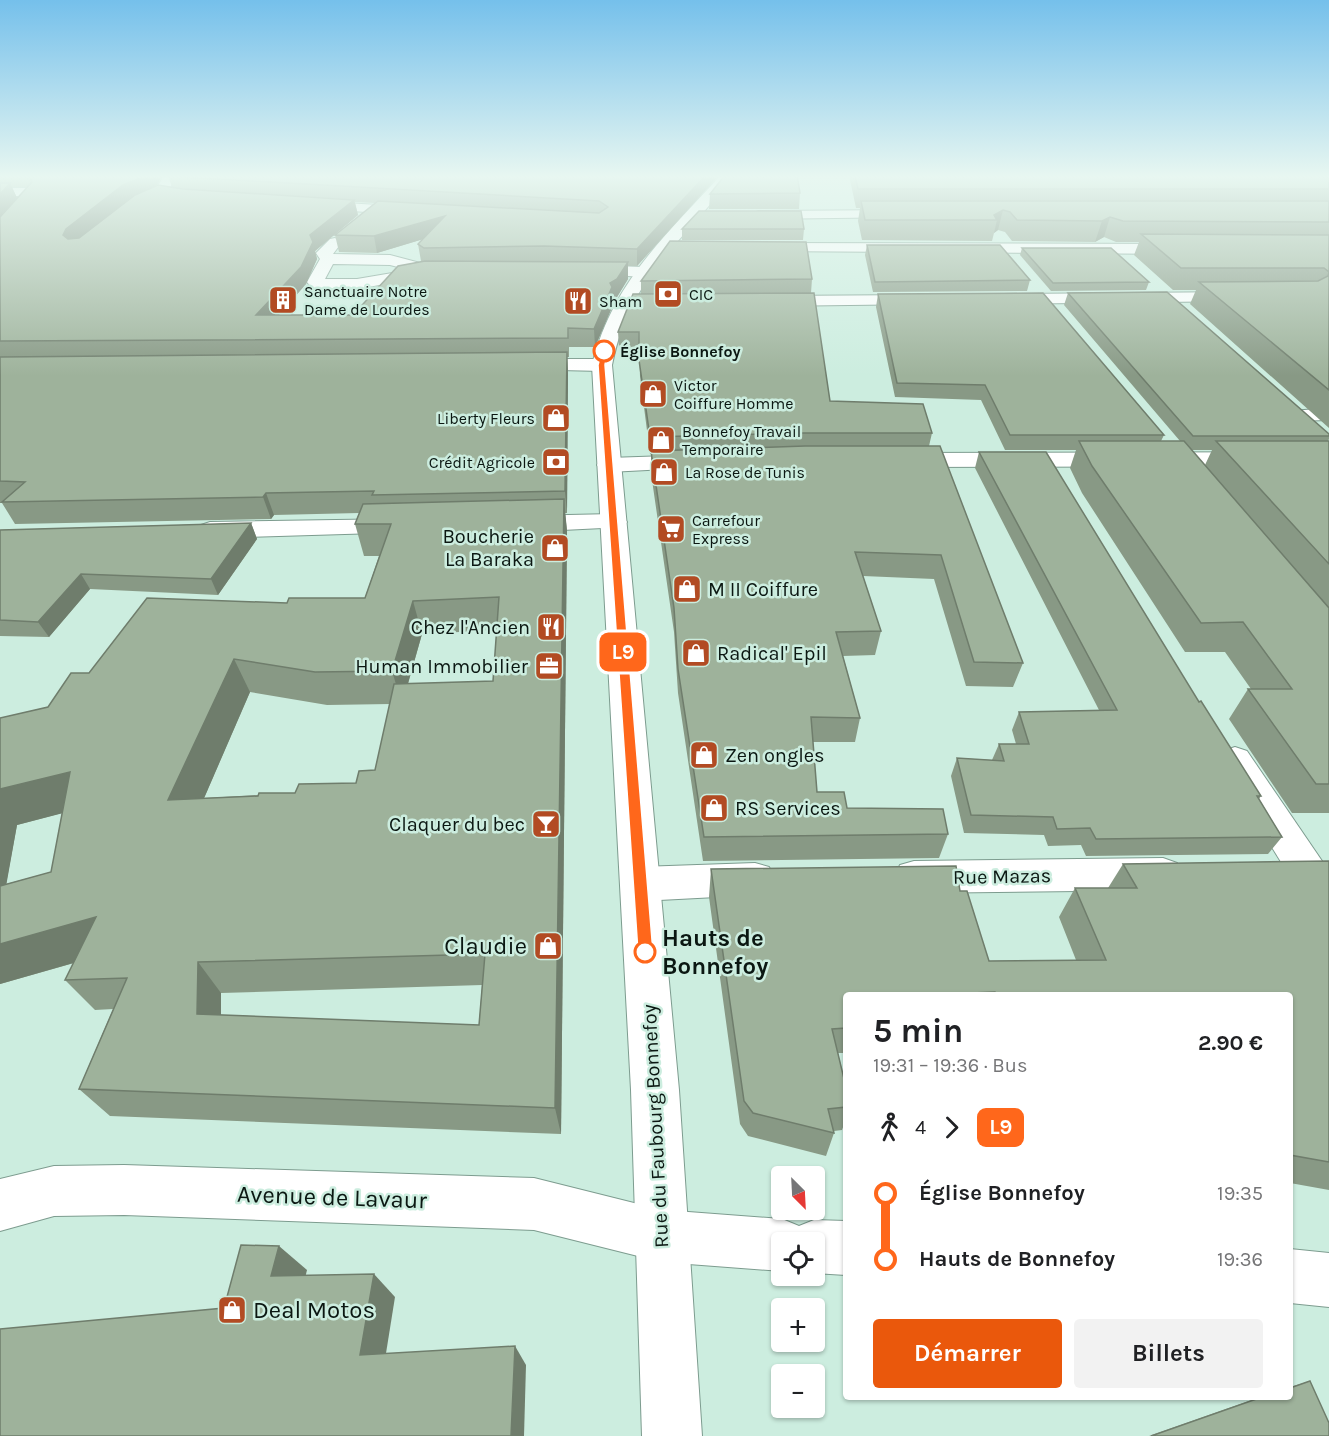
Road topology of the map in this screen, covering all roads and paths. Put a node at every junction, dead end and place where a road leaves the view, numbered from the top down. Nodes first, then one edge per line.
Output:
1 (339, 242) edge
2 (670, 242) edge
3 (1104, 242) edge
4 (1001, 243) junction
5 (665, 247) junction
6 (684, 248) edge
7 (747, 248) edge
8 (1113, 248) junction
9 (1197, 249) edge
10 (328, 253) junction
11 (571, 270) edge
12 (428, 271) junction
13 (452, 271) edge
14 (644, 272) junction
15 (1261, 296) edge
16 (1168, 297) junction
17 (940, 299) edge
18 (987, 299) edge
19 (1046, 299) junction
20 (752, 301) edge
21 (622, 302) junction
22 (646, 302) edge
23 (1186, 313) edge
24 (1061, 317) edge
25 (507, 365) edge
26 (602, 365) junction
27 (1282, 400) edge
28 (1329, 414) edge
29 (1300, 416) junction
30 (1157, 434) edge
31 (1322, 436) edge
32 (1329, 459) edge
33 (873, 460) edge
34 (1179, 460) junction
35 (722, 462) edge
36 (609, 465) junction
37 (1194, 478) edge
38 (614, 522) junction
39 (496, 525) edge
40 (424, 526) edge
41 (189, 531) edge
42 (1219, 735) edge
43 (1303, 872) edge
44 (1202, 873) edge
45 (884, 877) edge
46 (790, 878) edge
47 (640, 884) junction
48 (0, 1205) edge
49 (662, 1236) junction
50 (771, 1244) edge
51 (825, 1247) edge
52 (843, 1248) edge
53 (1293, 1276) edge
54 (1329, 1280) edge
55 (672, 1436) edge

1 - 10 street
2 - 5 street, Rue du Faubourg Bonnefoy
3 - 8 street
4 - 7 street
4 - 8 street
4 - 19 street
5 - 6 street
5 - 14 street, Rue du Faubourg Bonnefoy
8 - 9 street
8 - 16 street
10 - 12 street
10 - 12 street
11 - 14 street
12 - 13 street
14 - 21 street, Rue du Faubourg Bonnefoy
15 - 16 street
16 - 19 street
16 - 23 street
17 - 20 street
18 - 19 street
19 - 24 street
21 - 22 street
21 - 26 street, Rue du Faubourg Bonnefoy
25 - 26 street
26 - 36 street, Rue du Faubourg Bonnefoy
27 - 29 street
28 - 29 street
29 - 31 street
30 - 34 street
32 - 34 street
33 - 34 street
34 - 37 street
35 - 36 street
36 - 38 street, Rue du Faubourg Bonnefoy
38 - 39 street
38 - 47 street, Rue du Faubourg Bonnefoy
40 - 41 street
42 - 43 street
44 - 45 street, Rue Mazas
46 - 47 street
47 - 49 street, Rue du Faubourg Bonnefoy
48 - 49 street, Avenue de Lavaur
49 - 50 street, Avenue de Lavaur
49 - 55 street, Rue du Faubourg Bonnefoy
51 - 52 street
53 - 54 street

